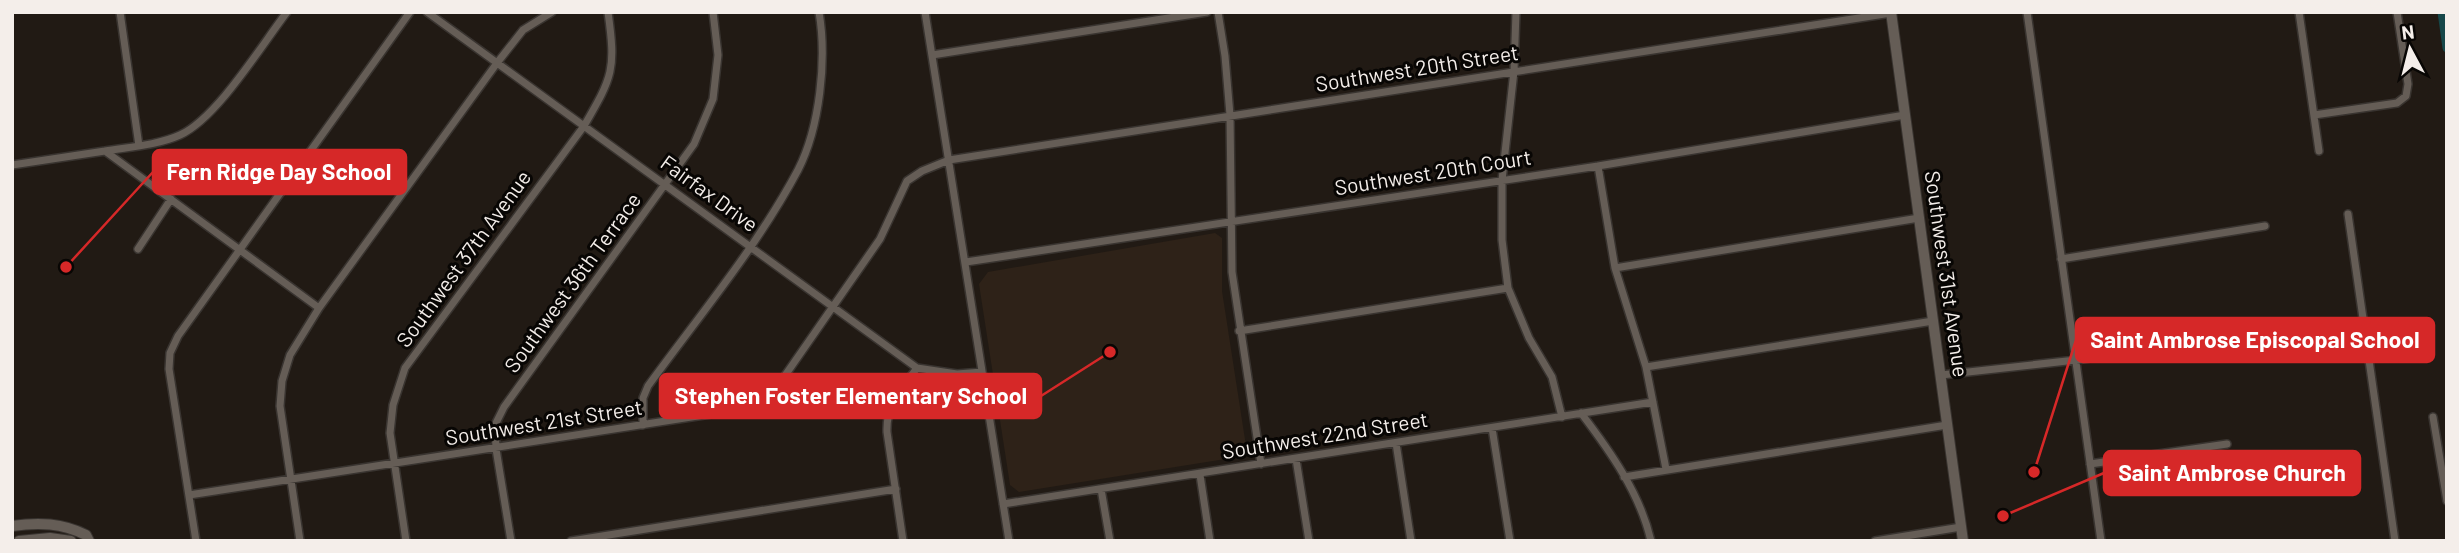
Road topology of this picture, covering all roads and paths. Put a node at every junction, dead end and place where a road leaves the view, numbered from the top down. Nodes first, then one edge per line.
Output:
1 (120, 12) edge
2 (287, 12) edge
3 (410, 12) edge
4 (427, 12) edge
5 (552, 12) edge
6 (608, 12) edge
7 (713, 12) edge
8 (819, 12) edge
9 (925, 12) edge
10 (1207, 12) edge
11 (1218, 12) edge
12 (1516, 12) edge
13 (2027, 12) edge
14 (2299, 12) edge
15 (2397, 12) edge
16 (1891, 13) edge
17 (932, 55) junction
18 (497, 63) junction
19 (1514, 71) junction
20 (1230, 115) junction
21 (2314, 115) junction
22 (1905, 116) junction
23 (584, 126) junction
24 (139, 146) junction
25 (105, 151) junction
26 (2319, 151) dead end
27 (949, 160) junction
28 (12, 165) edge
29 (1598, 166) junction
30 (1502, 180) junction
31 (666, 185) junction
32 (171, 198) junction
33 (2348, 214) dead end
34 (1919, 218) junction
35 (1231, 222) junction
36 (2265, 226) dead end
37 (751, 246) junction
38 (138, 249) dead end
39 (239, 249) junction
40 (2061, 259) junction
41 (965, 262) junction
42 (1615, 268) junction
43 (1508, 289) junction
44 (833, 307) junction
45 (319, 308) junction
46 (1933, 321) junction
47 (2288, 329) dead end
48 (1239, 331) junction
49 (2076, 360) junction
50 (1646, 367) junction
51 (917, 368) junction
52 (982, 372) junction
53 (1941, 375) junction
54 (1653, 402) junction
55 (1581, 413) junction
56 (1562, 416) junction
57 (2433, 417) dead end
58 (642, 425) junction
59 (1947, 425) junction
60 (1492, 428) junction
61 (1396, 443) junction
62 (2227, 444) dead end
63 (496, 449) junction
64 (1296, 459) junction
65 (394, 464) junction
66 (1261, 464) junction
67 (2090, 464) junction
68 (1666, 469) junction
69 (1200, 475) junction
70 (1624, 477) junction
71 (290, 480) junction
72 (896, 489) junction
73 (1101, 489) junction
74 (189, 495) junction
75 (2447, 501) edge
76 (1003, 504) junction
77 (12, 526) edge
78 (1962, 527) junction
79 (19, 541) edge
80 (71, 541) edge
81 (89, 541) edge
82 (196, 541) edge
83 (300, 541) edge
84 (406, 541) edge
85 (511, 541) edge
86 (571, 541) edge
87 (903, 541) edge
88 (1009, 541) edge
89 (1110, 541) edge
90 (1210, 541) edge
91 (1309, 541) edge
92 (1411, 541) edge
93 (1510, 541) edge
94 (1651, 541) edge
95 (1875, 541) edge
96 (1963, 541) edge
97 (2101, 541) edge
98 (2395, 541) edge

1 - 24 street
2 - 24 street
3 - 39 street
4 - 18 street, Fairfax Drive
5 - 18 street
6 - 23 street, Southwest 37th Avenue
7 - 31 street, Southwest 36th Terrace
8 - 37 street
9 - 17 street
10 - 17 street
11 - 20 street
12 - 19 street
13 - 40 street
14 - 21 street
15 - 21 street
16 - 19 street, Southwest 20th Street
16 - 22 street, Southwest 31st Avenue
17 - 27 street
18 - 23 street, Fairfax Drive
18 - 45 street
19 - 20 street, Southwest 20th Street
19 - 30 street
20 - 27 street, Southwest 20th Street
20 - 35 street
21 - 26 street
22 - 29 street, Southwest 20th Court
22 - 34 street, Southwest 31st Avenue
23 - 31 street, Fairfax Drive
23 - 65 street, Southwest 37th Avenue
24 - 25 street
25 - 28 street
25 - 32 street
27 - 41 street
27 - 44 street, Southwest 21st Street
29 - 30 street, Southwest 20th Court
29 - 42 street
30 - 35 street, Southwest 20th Court
30 - 43 street
31 - 37 street, Fairfax Drive
31 - 63 street, Southwest 36th Terrace
32 - 38 street
32 - 39 street
33 - 98 street
34 - 42 street
34 - 46 street, Southwest 31st Avenue
35 - 41 street, Southwest 20th Court
35 - 48 street
36 - 40 street
37 - 44 street, Fairfax Drive
37 - 58 street
39 - 45 street
39 - 74 street
40 - 49 street
41 - 52 street
42 - 50 street
43 - 48 street
43 - 56 street
44 - 51 street, Fairfax Drive
44 - 58 street, Southwest 21st Street
45 - 71 street
46 - 50 street
46 - 53 street, Southwest 31st Avenue
47 - 49 street
48 - 66 street
49 - 53 street
49 - 67 street
50 - 54 street
51 - 52 street, Fairfax Drive
51 - 72 street
52 - 76 street
53 - 59 street, Southwest 31st Avenue
54 - 55 street, Southwest 22nd Street
54 - 68 street
55 - 56 street, Southwest 22nd Street
55 - 70 street
56 - 60 street, Southwest 22nd Street
57 - 75 street
58 - 63 street, Southwest 21st Street
59 - 68 street
59 - 78 street, Southwest 31st Avenue
60 - 61 street, Southwest 22nd Street
60 - 93 street
61 - 64 street, Southwest 22nd Street
61 - 92 street
62 - 67 street
63 - 65 street, Southwest 21st Street
63 - 85 street, Southwest 36th Terrace
64 - 66 street, Southwest 22nd Street
64 - 91 street
65 - 71 street, Southwest 21st Street
65 - 84 street, Southwest 37th Avenue
66 - 69 street, Southwest 22nd Street
67 - 97 street
68 - 70 street
69 - 73 street, Southwest 22nd Street
69 - 90 street
70 - 94 street
71 - 74 street, Southwest 21st Street
71 - 83 street
72 - 86 street
72 - 87 street
73 - 76 street, Southwest 22nd Street
73 - 89 street
74 - 82 street
76 - 88 street
77 - 81 street
78 - 95 street
78 - 96 street, Southwest 31st Avenue
79 - 80 street

